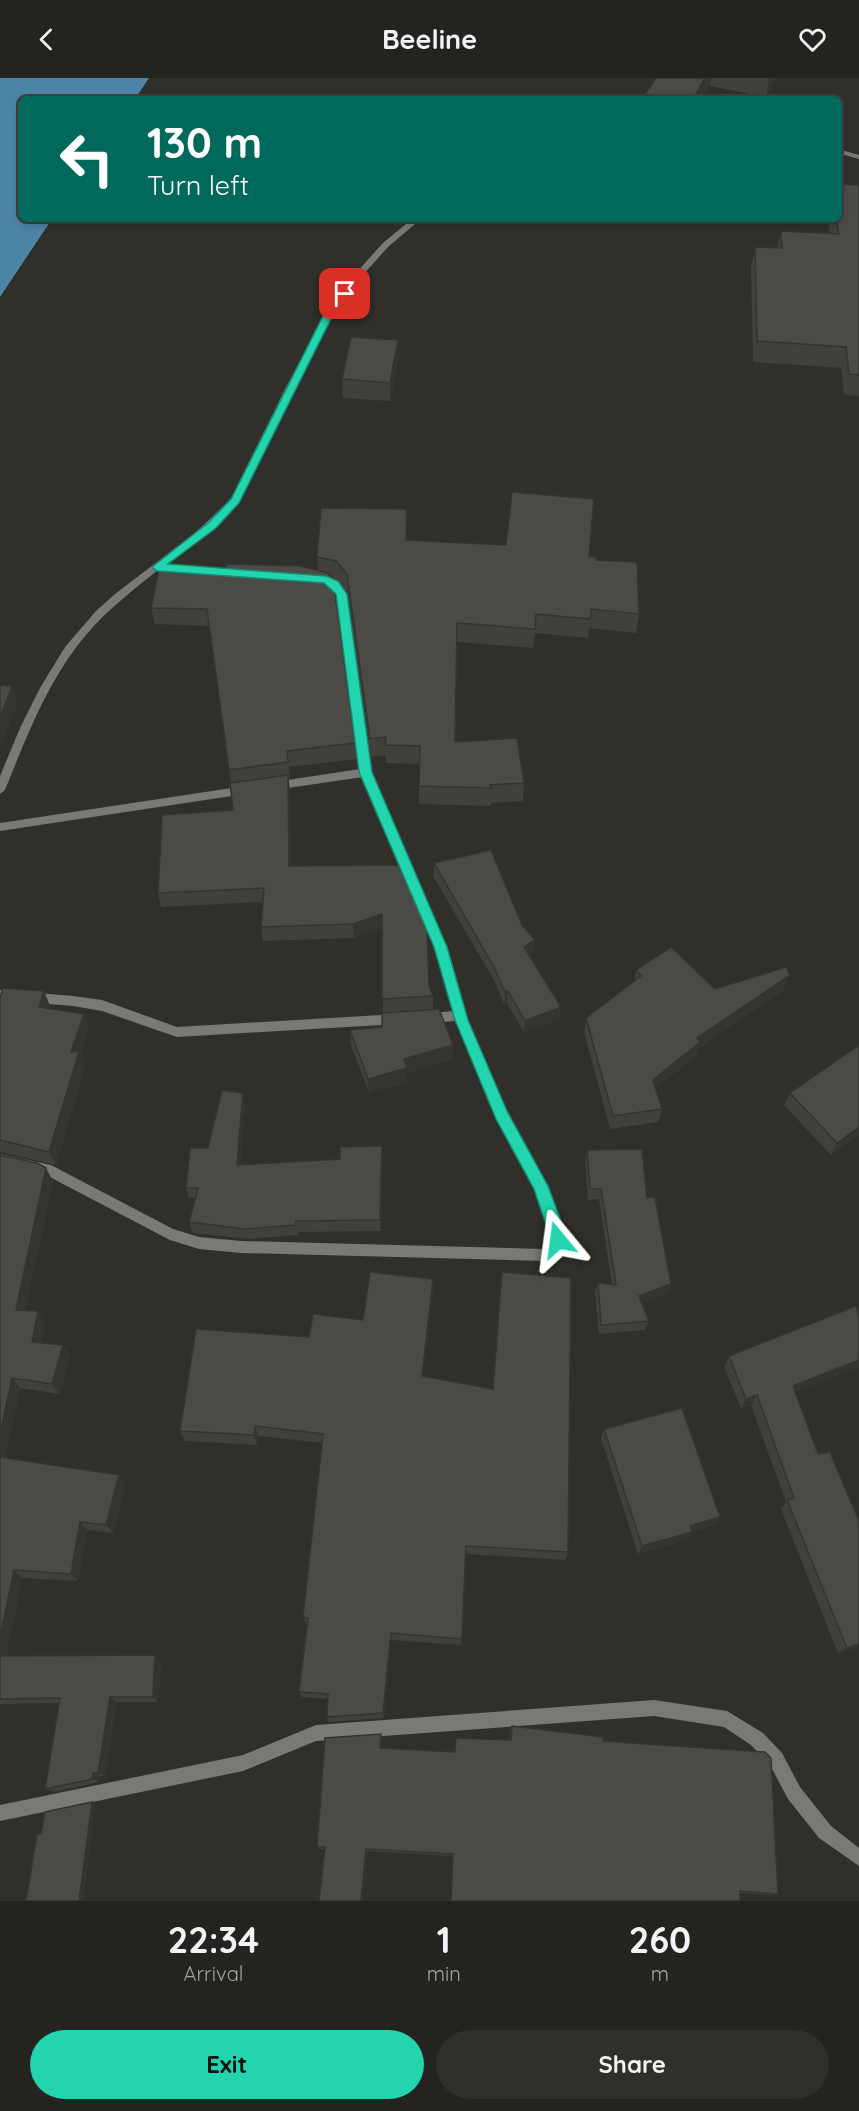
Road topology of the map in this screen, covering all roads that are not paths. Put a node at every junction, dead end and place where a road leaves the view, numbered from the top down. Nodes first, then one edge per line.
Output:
1 (842, 152) edge
2 (859, 157) edge
3 (413, 222) edge
4 (157, 567) junction
5 (240, 573) edge
6 (309, 578) edge
7 (366, 772) junction
8 (0, 790) edge
9 (0, 827) edge
10 (0, 995) edge
11 (460, 1016) junction
12 (0, 1160) edge
13 (0, 1813) edge
14 (859, 1858) edge

1 - 2 street
3 - 4 street
4 - 5 street
4 - 8 street
6 - 7 street
7 - 9 street
7 - 11 street
10 - 11 street
11 - 12 street
13 - 14 street

